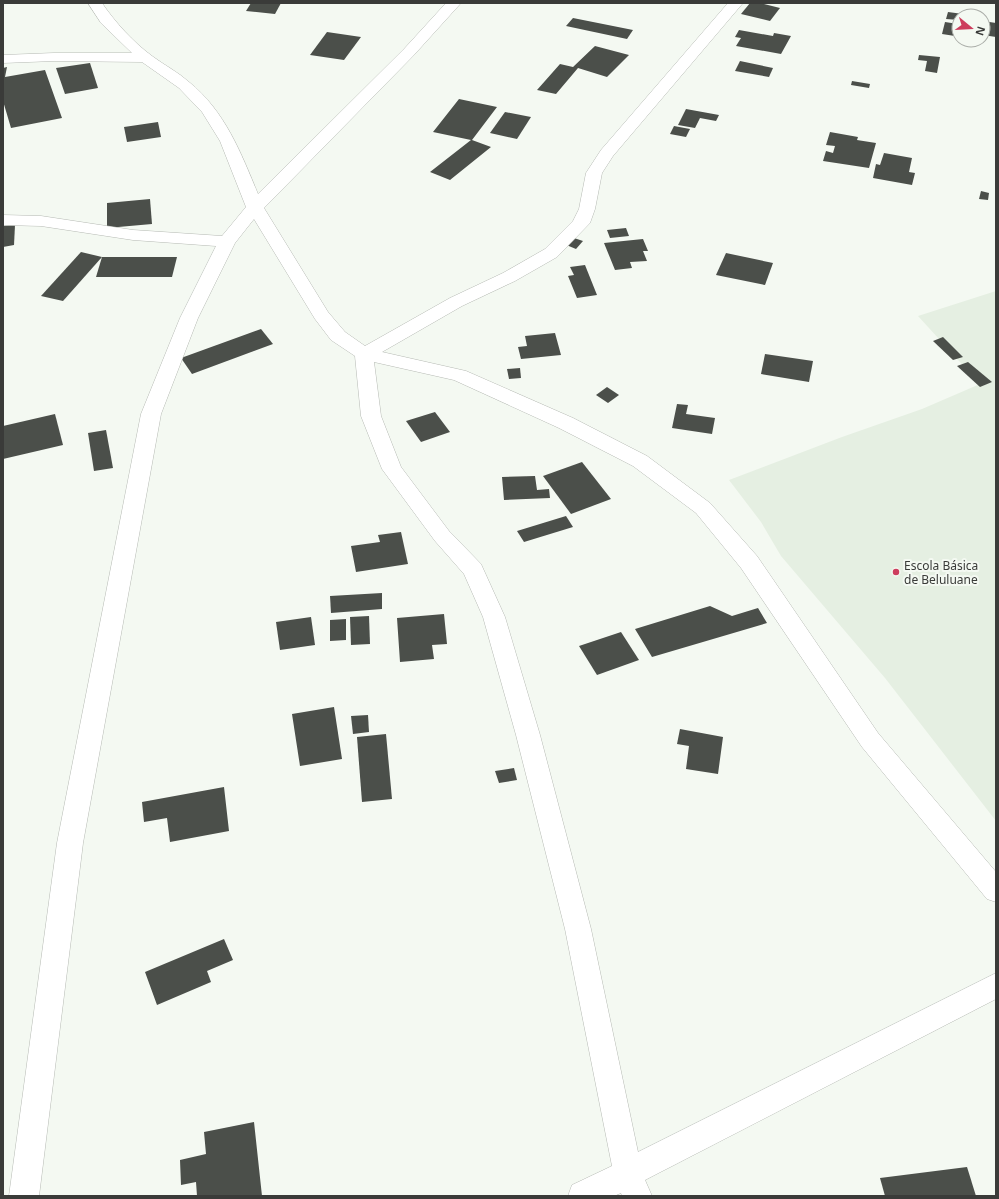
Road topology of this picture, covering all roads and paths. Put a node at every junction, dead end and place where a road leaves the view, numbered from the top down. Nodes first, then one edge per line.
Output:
1 (95, 3) edge
2 (454, 3) edge
3 (736, 3) edge
4 (145, 58) junction
5 (3, 59) edge
6 (255, 207) junction
7 (3, 220) edge
8 (227, 242) junction
9 (364, 354) junction
10 (996, 891) edge
11 (996, 985) edge
12 (632, 1185) edge
13 (24, 1196) edge
14 (583, 1196) edge

1 - 4 street
2 - 6 street
3 - 9 street
4 - 5 street
4 - 6 street
6 - 8 street
6 - 9 street
7 - 8 street
8 - 13 street
9 - 10 street
9 - 12 street
11 - 12 street
12 - 14 street

